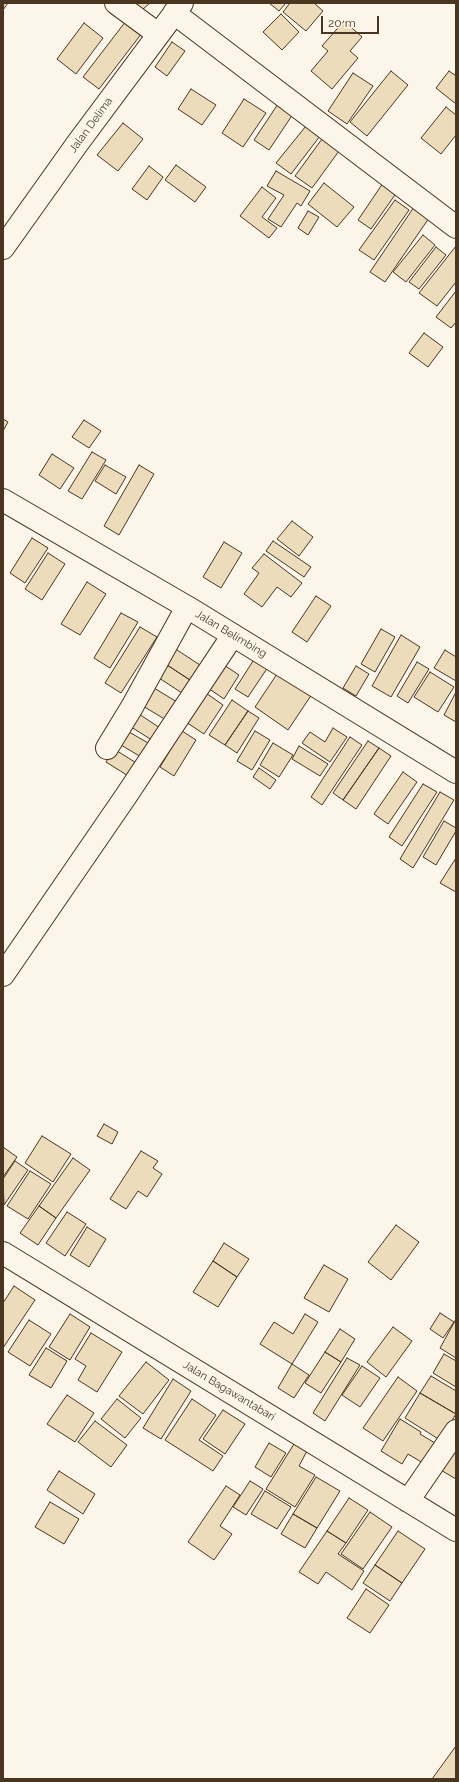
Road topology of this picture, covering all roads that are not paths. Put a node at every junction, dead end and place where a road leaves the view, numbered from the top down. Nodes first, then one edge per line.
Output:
1 (116, 3) edge
2 (178, 8) edge
3 (158, 34) junction
4 (456, 227) edge
5 (3, 248) edge
6 (3, 500) edge
7 (187, 607) junction
8 (233, 635) junction
9 (107, 748) dead end
10 (456, 772) edge
11 (3, 975) edge
12 (3, 1253) edge
13 (456, 1431) edge
14 (408, 1501) junction
15 (456, 1530) edge

1 - 3 street
2 - 3 street, Jalan Delima
2 - 4 street
3 - 5 street, Jalan Delima
6 - 7 street, Jalan Belimbing
7 - 8 street, Jalan Belimbing
7 - 9 street
8 - 10 street, Jalan Belimbing
8 - 11 street
12 - 14 street, Jalan Bagawantabari
13 - 14 street
14 - 15 street, Jalan Bagawantabari

